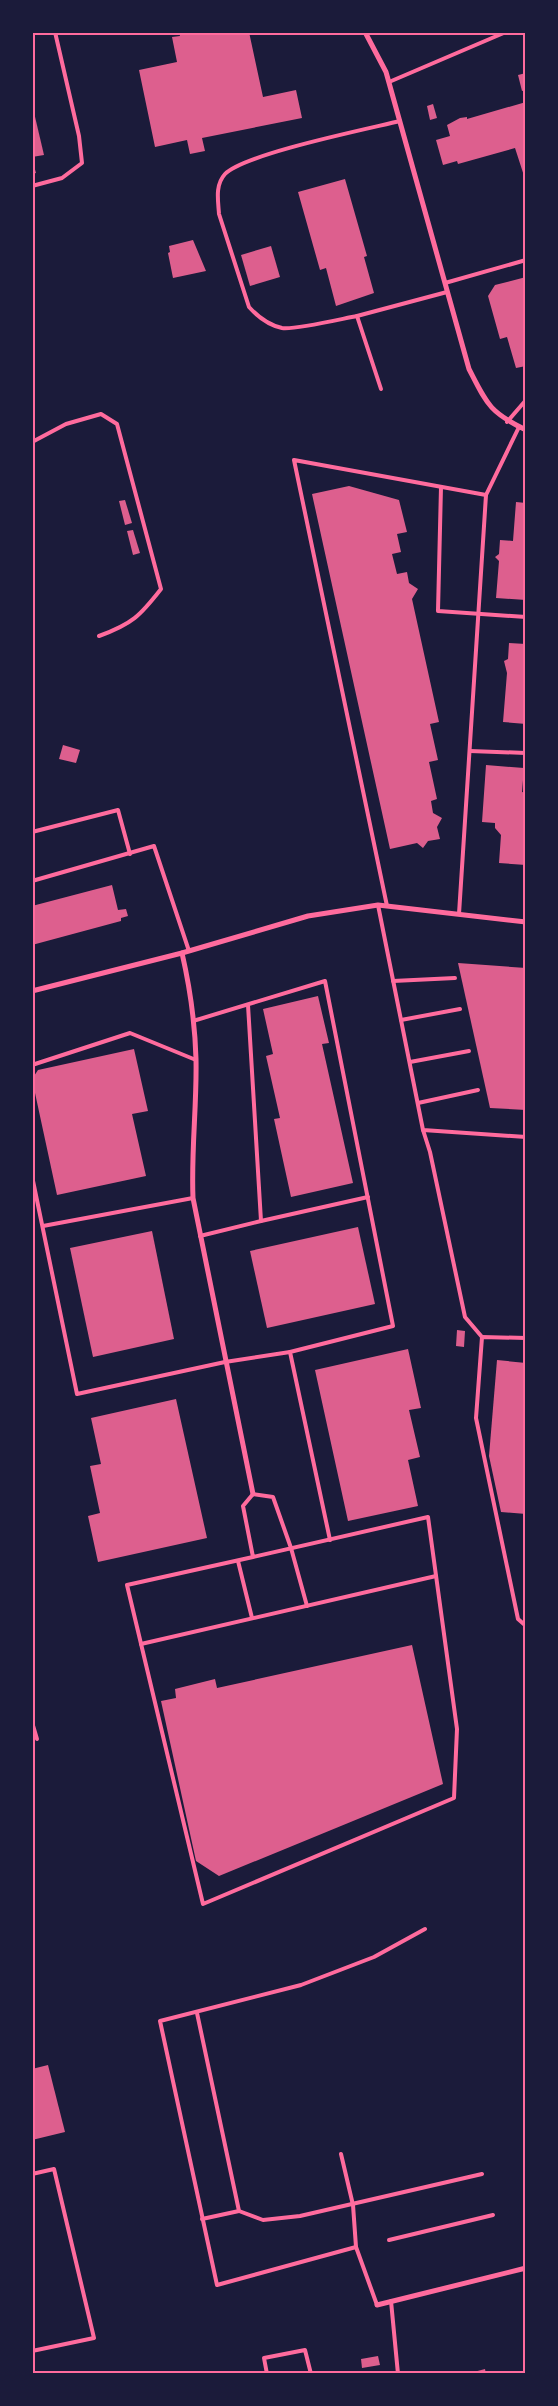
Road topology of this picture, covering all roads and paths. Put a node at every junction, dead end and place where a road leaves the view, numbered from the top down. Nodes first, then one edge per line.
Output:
1 (55, 32) edge
2 (365, 32) edge
3 (506, 32) edge
4 (389, 82) junction
5 (400, 121) junction
6 (32, 186) edge
7 (526, 260) edge
8 (445, 283) junction
9 (447, 292) junction
10 (357, 316) junction
11 (381, 389) dead end
12 (526, 400) edge
13 (508, 422) junction
14 (519, 427) junction
15 (526, 430) edge
16 (34, 441) dead end
17 (441, 487) junction
18 (486, 495) junction
19 (478, 615) junction
20 (526, 617) edge
21 (100, 636) dead end
22 (470, 751) junction
23 (526, 752) edge
24 (32, 832) edge
25 (130, 854) junction
26 (32, 881) edge
27 (378, 905) junction
28 (387, 906) junction
29 (459, 914) junction
30 (526, 922) edge
31 (188, 950) junction
32 (182, 953) junction
33 (455, 978) dead end
34 (393, 980) junction
35 (32, 991) edge
36 (248, 1005) junction
37 (460, 1008) dead end
38 (401, 1020) junction
39 (193, 1021) junction
40 (469, 1051) dead end
41 (196, 1060) junction
42 (410, 1062) junction
43 (32, 1065) edge
44 (478, 1090) dead end
45 (418, 1103) junction
46 (423, 1130) junction
47 (526, 1137) edge
48 (32, 1176) edge
49 (368, 1197) junction
50 (193, 1198) junction
51 (261, 1221) junction
52 (43, 1226) junction
53 (200, 1236) junction
54 (482, 1337) junction
55 (526, 1338) edge
56 (290, 1352) junction
57 (225, 1362) junction
58 (254, 1494) junction
59 (330, 1540) junction
60 (291, 1548) junction
61 (253, 1557) junction
62 (238, 1560) junction
63 (436, 1576) junction
64 (307, 1606) junction
65 (252, 1618) junction
66 (526, 1626) edge
67 (141, 1644) junction
68 (32, 1722) edge
69 (36, 1739) dead end
70 (426, 1929) dead end
71 (198, 2013) junction
72 (341, 2154) dead end
73 (32, 2174) edge
74 (482, 2174) dead end
75 (353, 2205) junction
76 (240, 2211) junction
77 (493, 2215) dead end
78 (202, 2219) junction
79 (388, 2240) dead end
80 (356, 2247) junction
81 (526, 2268) edge
82 (391, 2301) junction
83 (376, 2305) joint
84 (32, 2351) edge
85 (267, 2374) edge
86 (311, 2374) edge
87 (398, 2374) edge

1 - 6 lane
2 - 4 street
3 - 4 lane
4 - 5 street
5 - 8 street
5 - 10 lane
7 - 8 lane
8 - 9 street
9 - 10 lane
9 - 13 street
10 - 11 lane
12 - 13 lane
13 - 14 street
14 - 15 street
14 - 18 lane
16 - 21 lane
17 - 18 lane
17 - 19 lane
17 - 28 lane
18 - 19 lane
19 - 20 lane
19 - 22 lane
22 - 23 lane
22 - 29 lane
24 - 25 lane
25 - 26 lane
25 - 31 lane
27 - 28 street
27 - 31 street
27 - 34 lane
28 - 29 street
29 - 30 street
31 - 32 street
32 - 35 street
32 - 39 street
33 - 34 lane
34 - 38 lane
36 - 39 lane
36 - 49 lane
36 - 51 lane
37 - 38 lane
38 - 42 lane
39 - 41 street
40 - 42 lane
41 - 43 lane
41 - 50 street
42 - 45 lane
44 - 45 lane
45 - 46 lane
46 - 47 lane
46 - 54 lane
48 - 52 lane
49 - 51 lane
49 - 56 lane
50 - 52 lane
50 - 53 street
51 - 53 lane
52 - 57 lane
53 - 57 street
54 - 55 lane
54 - 66 lane
56 - 57 lane
56 - 59 lane
57 - 58 street
58 - 60 lane
58 - 61 lane
59 - 60 lane
59 - 63 lane
60 - 61 lane
60 - 64 lane
61 - 62 lane
62 - 65 lane
62 - 67 lane
63 - 64 lane
63 - 67 lane
64 - 65 lane
65 - 67 lane
68 - 69 lane
70 - 71 lane
71 - 76 lane
71 - 78 lane
72 - 75 lane
73 - 84 lane
74 - 75 lane
75 - 76 lane
75 - 80 lane
76 - 78 lane
77 - 79 lane
78 - 80 lane
80 - 83 lane
81 - 82 street
82 - 83 street
82 - 87 lane
85 - 86 lane

